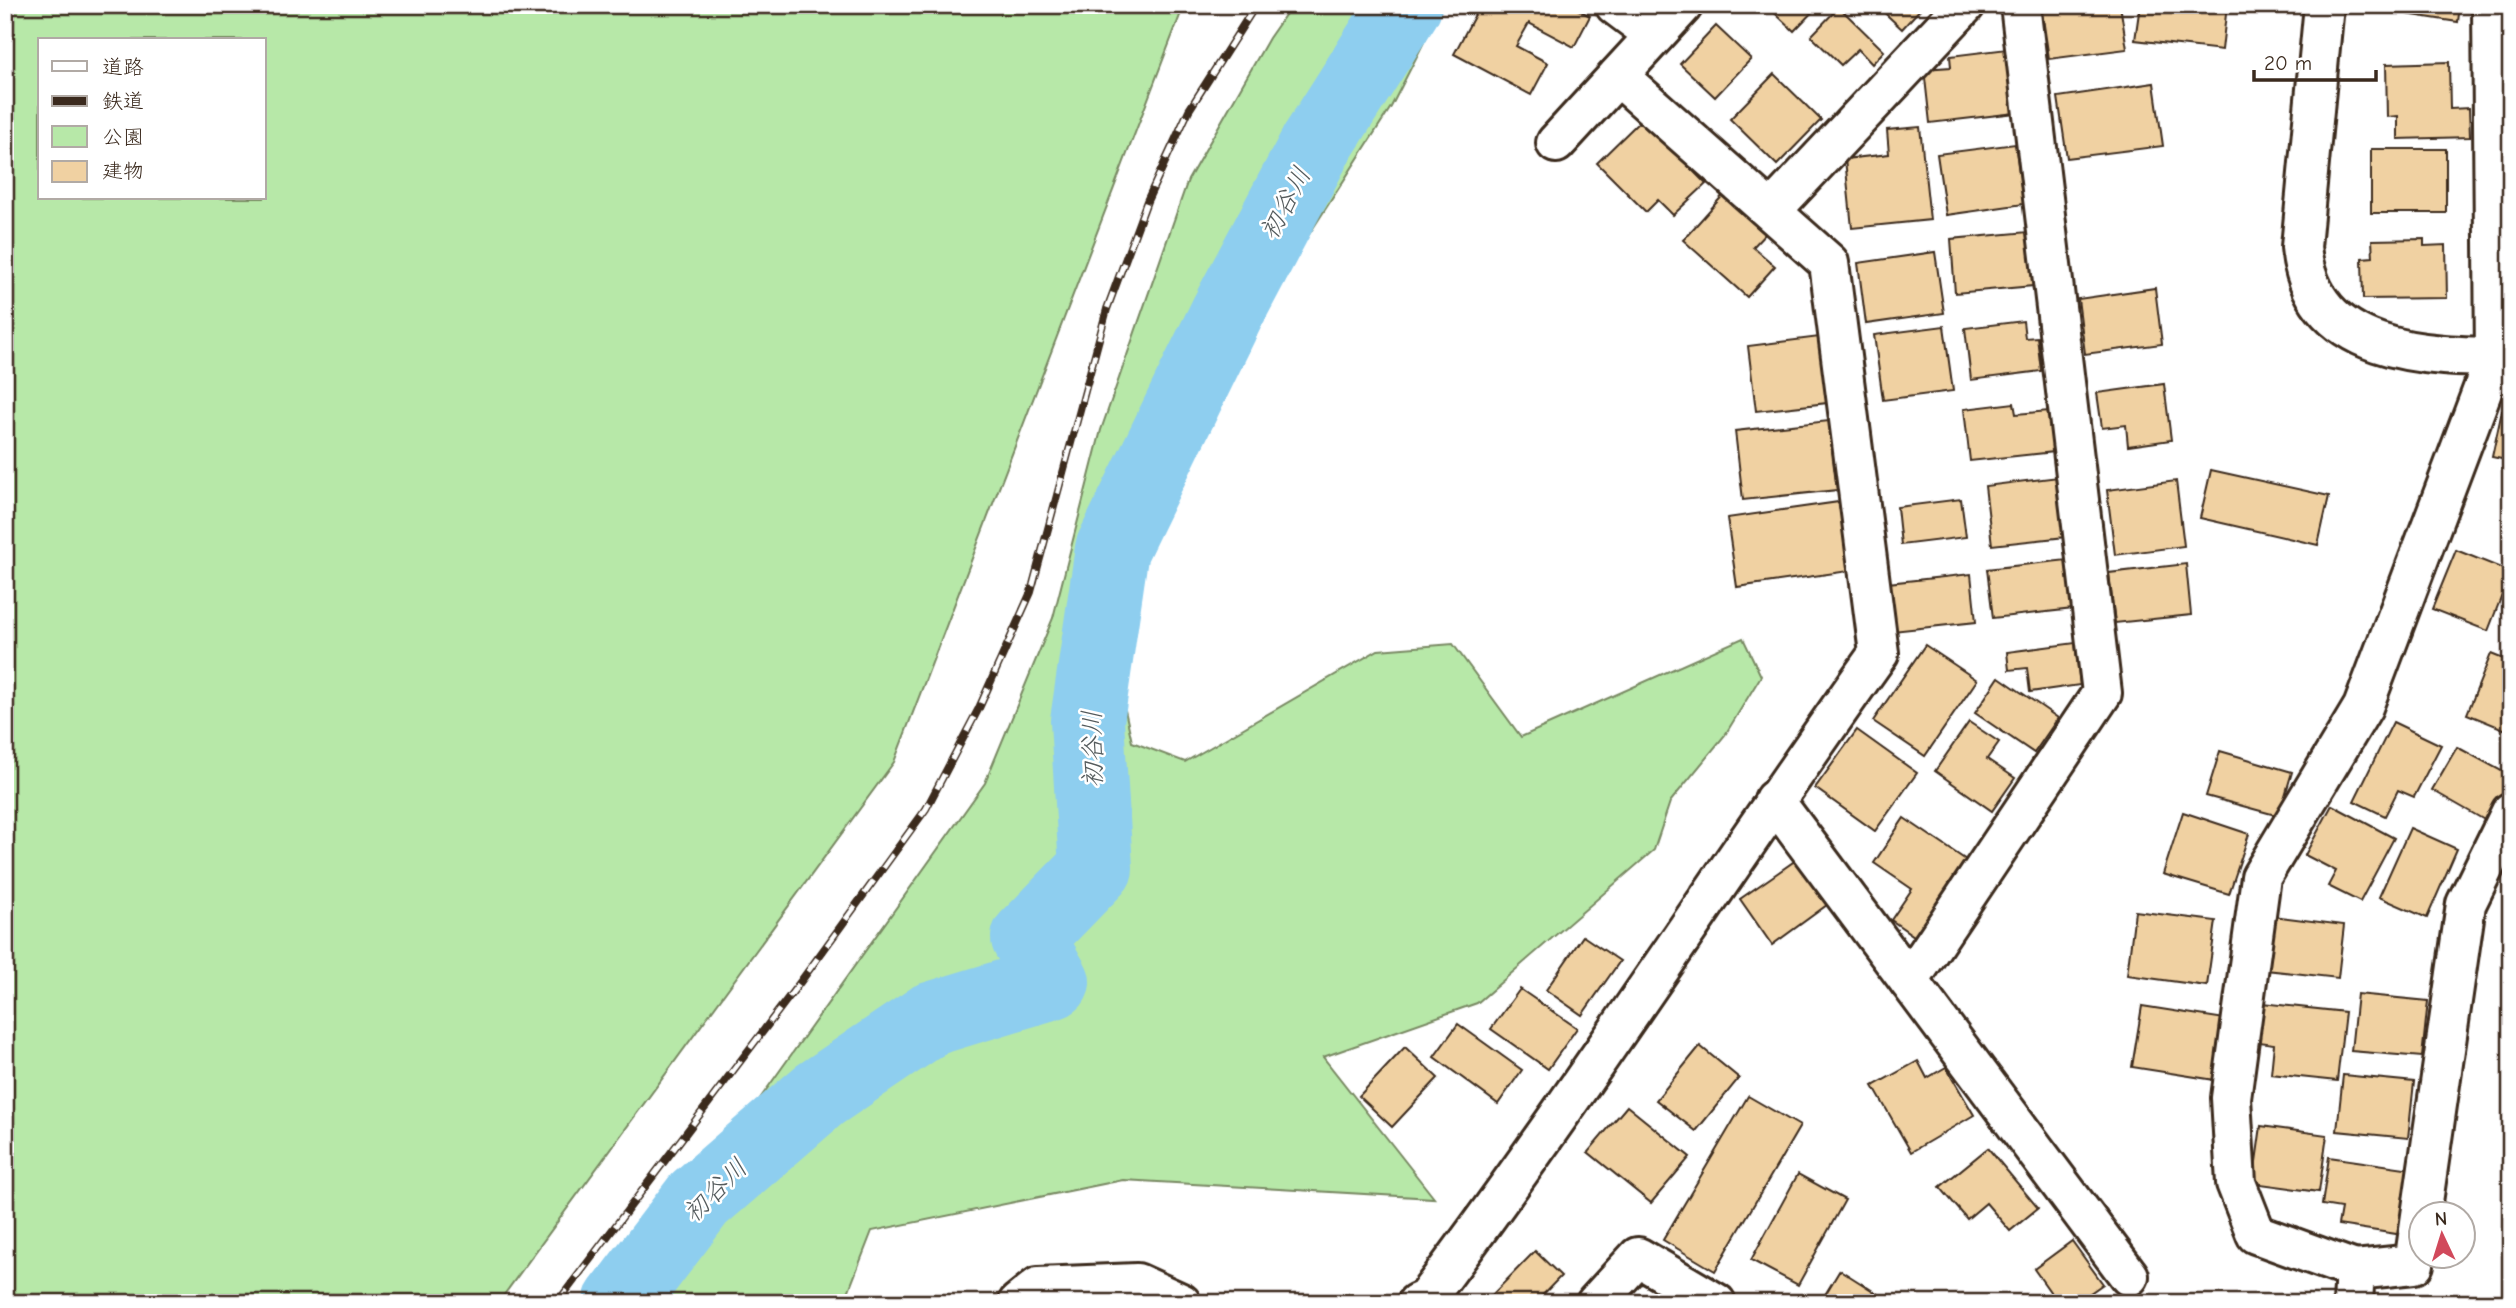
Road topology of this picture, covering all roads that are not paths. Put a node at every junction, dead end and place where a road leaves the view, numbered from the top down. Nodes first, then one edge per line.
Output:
1 (1615, 5) edge
2 (1683, 5) edge
3 (1965, 5) edge
4 (2020, 5) edge
5 (2325, 5) edge
6 (2492, 5) edge
7 (1655, 35) junction
8 (1618, 76) junction
9 (2503, 139) edge
10 (1556, 143) dead end
11 (1770, 211) junction
12 (2503, 357) edge
13 (1774, 800) junction
14 (2511, 812) edge
15 (1909, 981) junction
16 (2129, 1276) dead end
17 (2354, 1286) edge
18 (1018, 1303) edge
19 (1181, 1303) edge
20 (1417, 1303) edge
21 (1596, 1303) edge
22 (1716, 1303) edge

1 - 7 street
2 - 7 street
3 - 11 street
4 - 15 street
5 - 12 street
6 - 9 street
7 - 8 street
8 - 10 street
8 - 11 street
9 - 12 street
11 - 13 street
12 - 17 street
13 - 15 street
13 - 20 street
14 - 17 street
15 - 16 street
18 - 19 street
21 - 22 street

